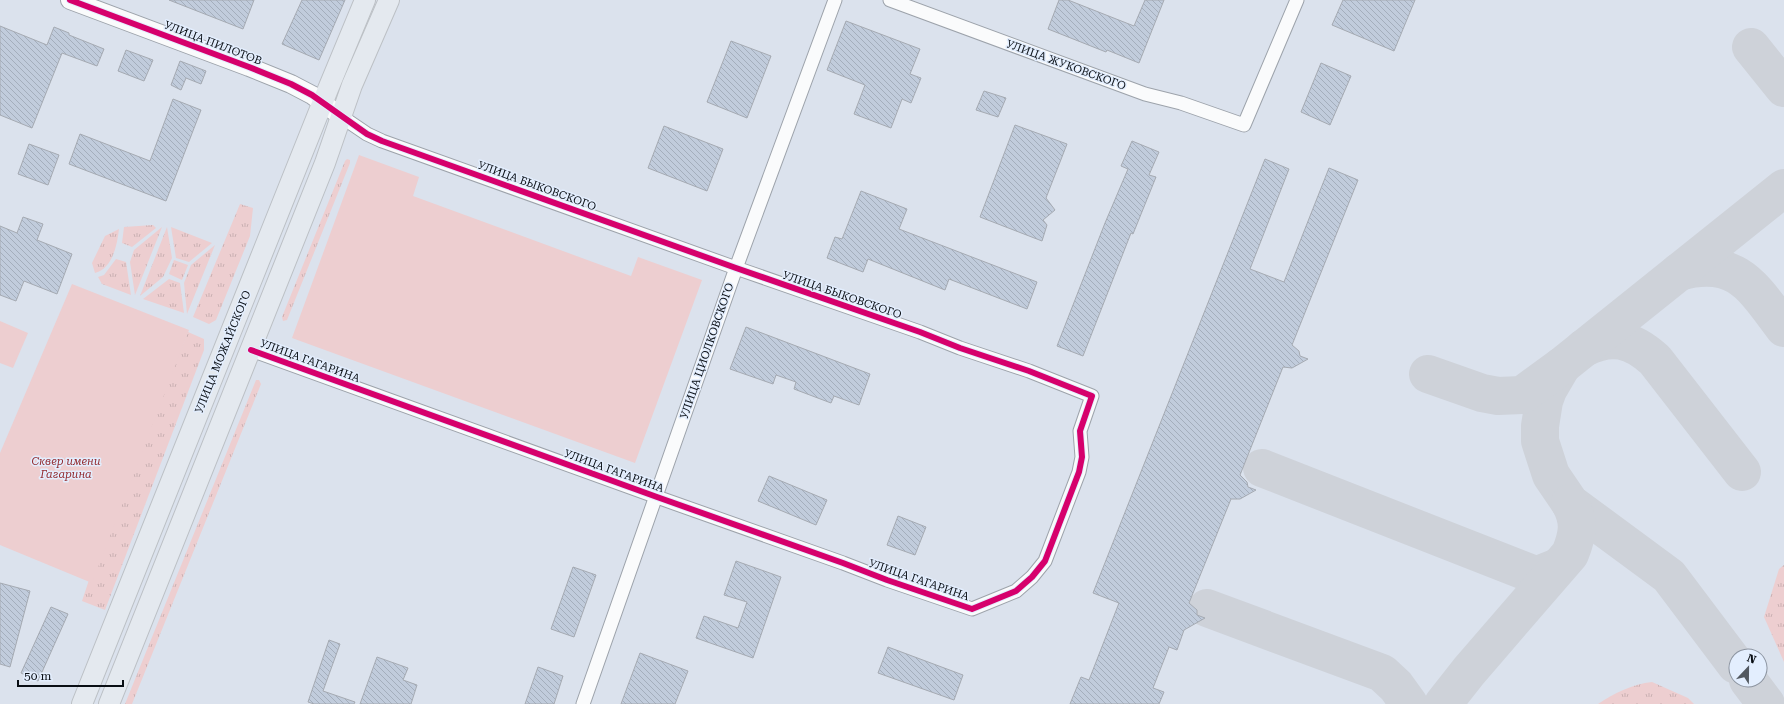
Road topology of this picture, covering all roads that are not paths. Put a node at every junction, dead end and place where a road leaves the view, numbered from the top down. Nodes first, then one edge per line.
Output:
1 (70, 0) edge
2 (365, 0) edge
3 (389, 0) edge
4 (835, 0) edge
5 (890, 0) edge
6 (1297, 0) edge
7 (323, 104) junction
8 (342, 117) junction
9 (736, 268) junction
10 (228, 341) junction
11 (251, 350) junction
12 (657, 497) junction
13 (972, 609) joint
14 (82, 704) edge
15 (109, 704) edge
16 (583, 704) edge

1 - 7 street, УЛИЦА ПИЛОТОВ
2 - 7 main road, УЛИЦА МОЖАЙСКОГО
3 - 8 main road
4 - 9 street, УЛИЦА ЦИОЛКОВСКОГО
5 - 6 street, УЛИЦА ЖУКОВСКОГО
7 - 8 street, УЛИЦА ПИЛОТОВ
7 - 10 main road, УЛИЦА МОЖАЙСКОГО
8 - 9 street, УЛИЦА БЫКОВСКОГО
8 - 11 main road
9 - 12 street, УЛИЦА ЦИОЛКОВСКОГО
9 - 13 street, УЛИЦА БЫКОВСКОГО
10 - 11 main road, УЛИЦА ГАГАРИНА
10 - 14 main road, УЛИЦА МОЖАЙСКОГО
11 - 12 street, УЛИЦА ГАГАРИНА
11 - 15 main road
12 - 13 street, УЛИЦА ГАГАРИНА
12 - 16 street, УЛИЦА ЦИОЛКОВСКОГО

